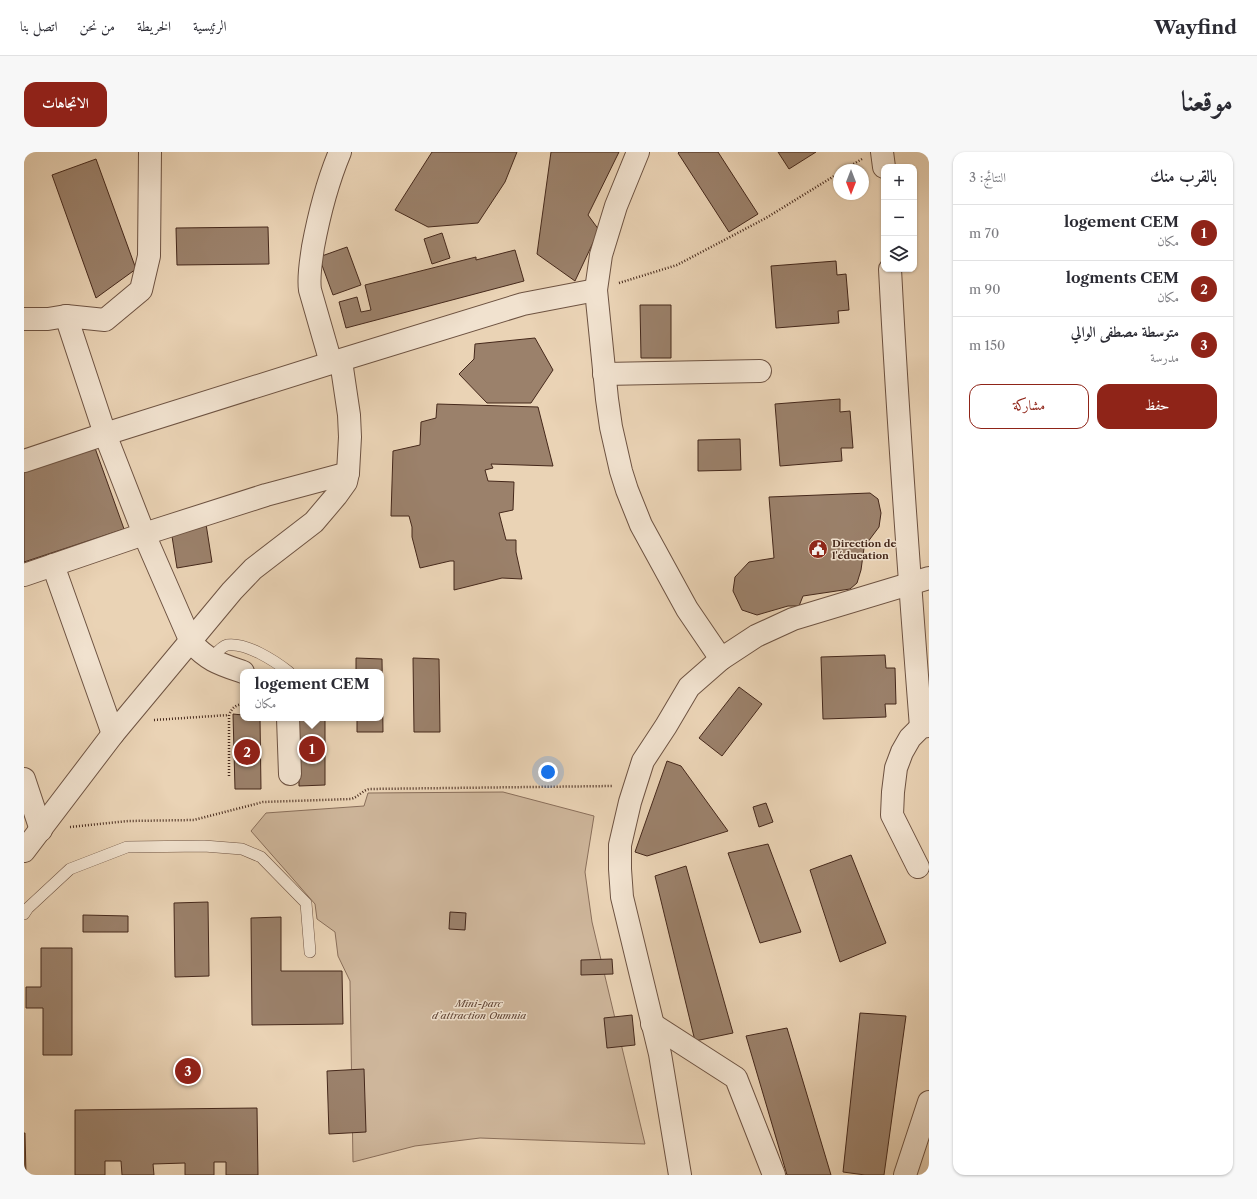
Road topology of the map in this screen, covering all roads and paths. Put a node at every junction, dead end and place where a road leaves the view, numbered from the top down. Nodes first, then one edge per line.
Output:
1 (150, 152) edge
2 (340, 152) edge
3 (638, 152) edge
4 (878, 158) edge
5 (860, 164) edge
6 (833, 177) edge
7 (890, 272) edge
8 (596, 290) junction
9 (66, 316) junction
10 (24, 319) edge
11 (336, 362) junction
12 (760, 371) dead end
13 (604, 374) junction
14 (105, 434) junction
15 (24, 461) edge
16 (348, 473) junction
17 (144, 534) junction
18 (53, 565) junction
19 (24, 575) edge
20 (919, 581) edge
21 (191, 642) junction
22 (721, 659) junction
23 (210, 660) junction
24 (285, 669) edge
25 (240, 671) edge
26 (240, 704) edge
27 (229, 715) junction
28 (147, 720) dead end
29 (288, 721) edge
30 (925, 726) edge
31 (113, 734) junction
32 (290, 774) dead end
33 (229, 776) dead end
34 (24, 779) edge
35 (635, 786) junction
36 (41, 830) junction
37 (24, 852) edge
38 (918, 867) dead end
39 (24, 914) edge
40 (310, 952) dead end
41 (652, 1024) junction
42 (929, 1102) edge
43 (680, 1175) edge
44 (774, 1175) edge
45 (905, 1175) edge

1 - 9 street
2 - 11 street
3 - 8 street
4 - 5 path
6 - 8 path
7 - 20 street
8 - 11 street
8 - 13 street
9 - 10 street
9 - 14 street
11 - 14 street
11 - 16 street
12 - 13 street
13 - 22 street
14 - 15 street
14 - 17 street
16 - 17 street
16 - 21 street
17 - 18 street
17 - 21 street
18 - 19 street
18 - 31 street
20 - 22 street
20 - 30 street
21 - 23 street
21 - 31 street
22 - 35 street
23 - 24 lane
23 - 25 street
26 - 27 path
27 - 28 path
27 - 33 path
29 - 32 street
30 - 38 street
31 - 36 street
34 - 36 street
35 - 36 path
35 - 41 street
36 - 37 street
39 - 40 lane
41 - 43 street
41 - 44 street
42 - 45 street

